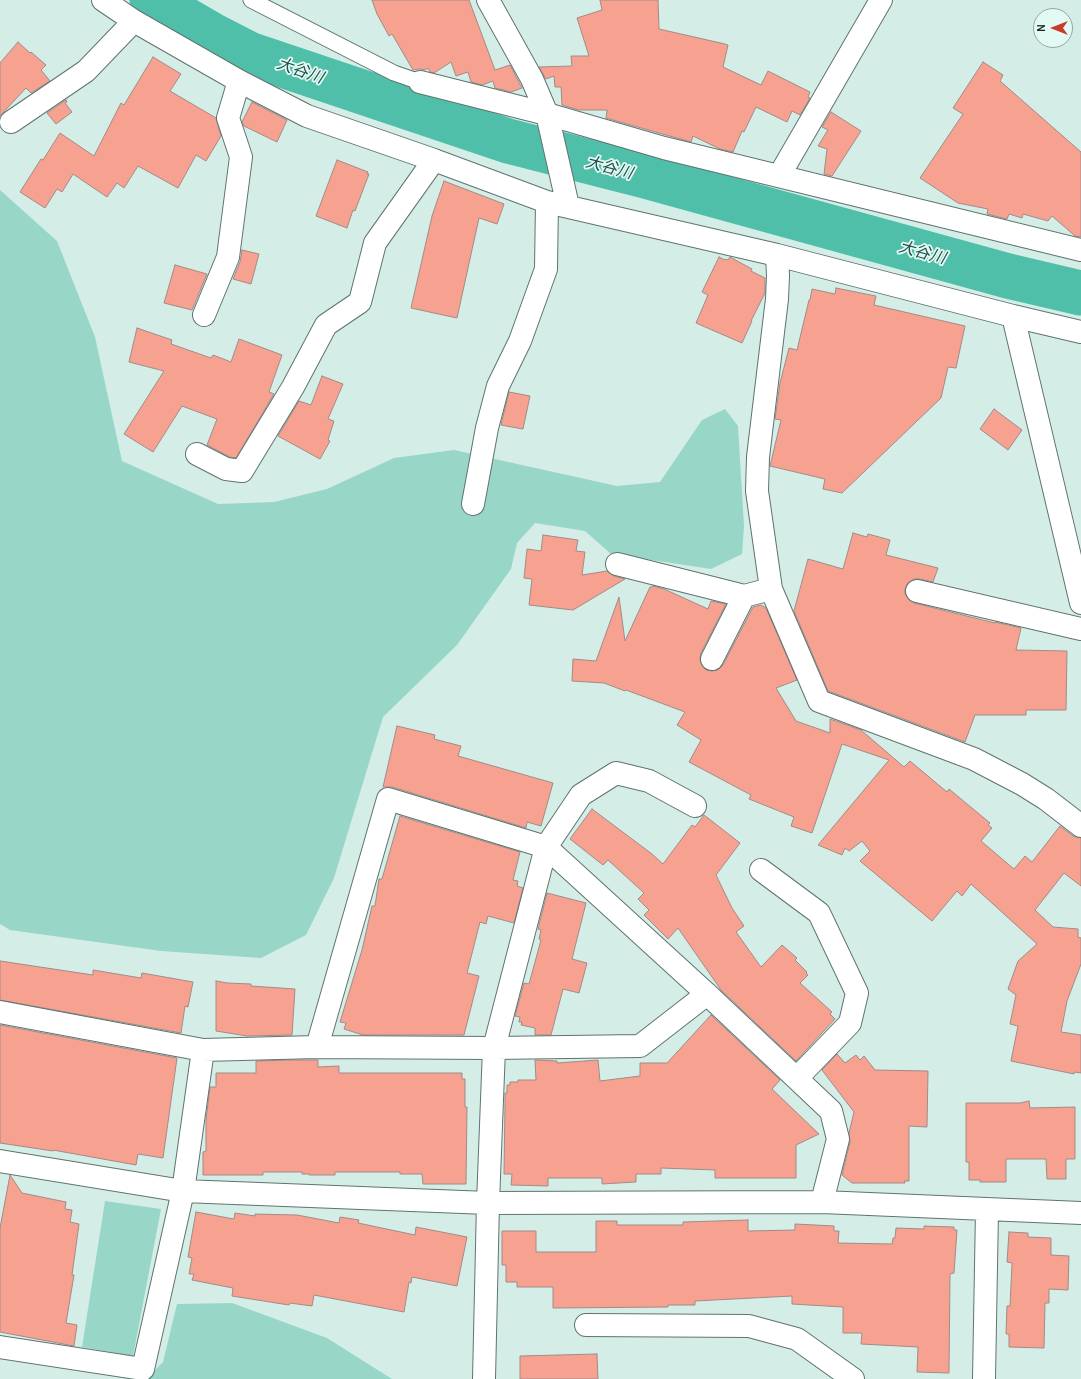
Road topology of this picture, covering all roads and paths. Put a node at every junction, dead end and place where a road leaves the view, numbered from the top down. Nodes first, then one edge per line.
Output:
1 (104, 0) edge
2 (251, 0) edge
3 (488, 0) edge
4 (881, 0) edge
5 (134, 21) junction
6 (240, 81) junction
7 (420, 82) joint
8 (548, 119) junction
9 (10, 122) dead end
10 (434, 160) junction
11 (779, 176) junction
12 (560, 200) junction
13 (1081, 250) edge
14 (777, 255) junction
15 (204, 315) dead end
16 (1013, 316) junction
17 (1081, 332) edge
18 (197, 454) dead end
19 (473, 504) dead end
20 (617, 564) dead end
21 (771, 589) junction
22 (917, 591) dead end
23 (744, 596) junction
24 (1081, 603) edge
25 (1081, 629) edge
26 (712, 659) dead end
27 (695, 806) dead end
28 (1081, 826) edge
29 (546, 847) junction
30 (761, 870) dead end
31 (707, 994) junction
32 (0, 1012) edge
33 (317, 1047) junction
34 (494, 1048) junction
35 (203, 1050) junction
36 (797, 1078) junction
37 (0, 1161) edge
38 (183, 1190) junction
39 (822, 1202) junction
40 (488, 1203) junction
41 (988, 1210) junction
42 (1081, 1213) edge
43 (586, 1326) dead end
44 (0, 1347) edge
45 (484, 1379) edge
46 (853, 1379) edge
47 (984, 1379) edge

1 - 5 street
2 - 7 lane
3 - 8 street
4 - 11 street
5 - 6 street
5 - 9 street
6 - 10 street
6 - 15 street
7 - 8 street
8 - 11 street
8 - 12 street
10 - 12 street
10 - 18 street
11 - 13 street
12 - 14 street
12 - 19 street
14 - 16 street
14 - 21 street
16 - 17 street
16 - 24 street
20 - 23 street
21 - 23 street
21 - 28 street
22 - 25 street
23 - 26 street
27 - 29 street
29 - 31 street
29 - 33 street
29 - 34 street
30 - 36 street
31 - 34 street
31 - 36 street
32 - 35 street
33 - 34 street
33 - 35 street
34 - 40 street
35 - 38 street
36 - 39 street
37 - 38 street
38 - 40 street
38 - 44 street
39 - 40 street
39 - 41 street
40 - 45 street
41 - 42 street
41 - 47 street
43 - 46 street

